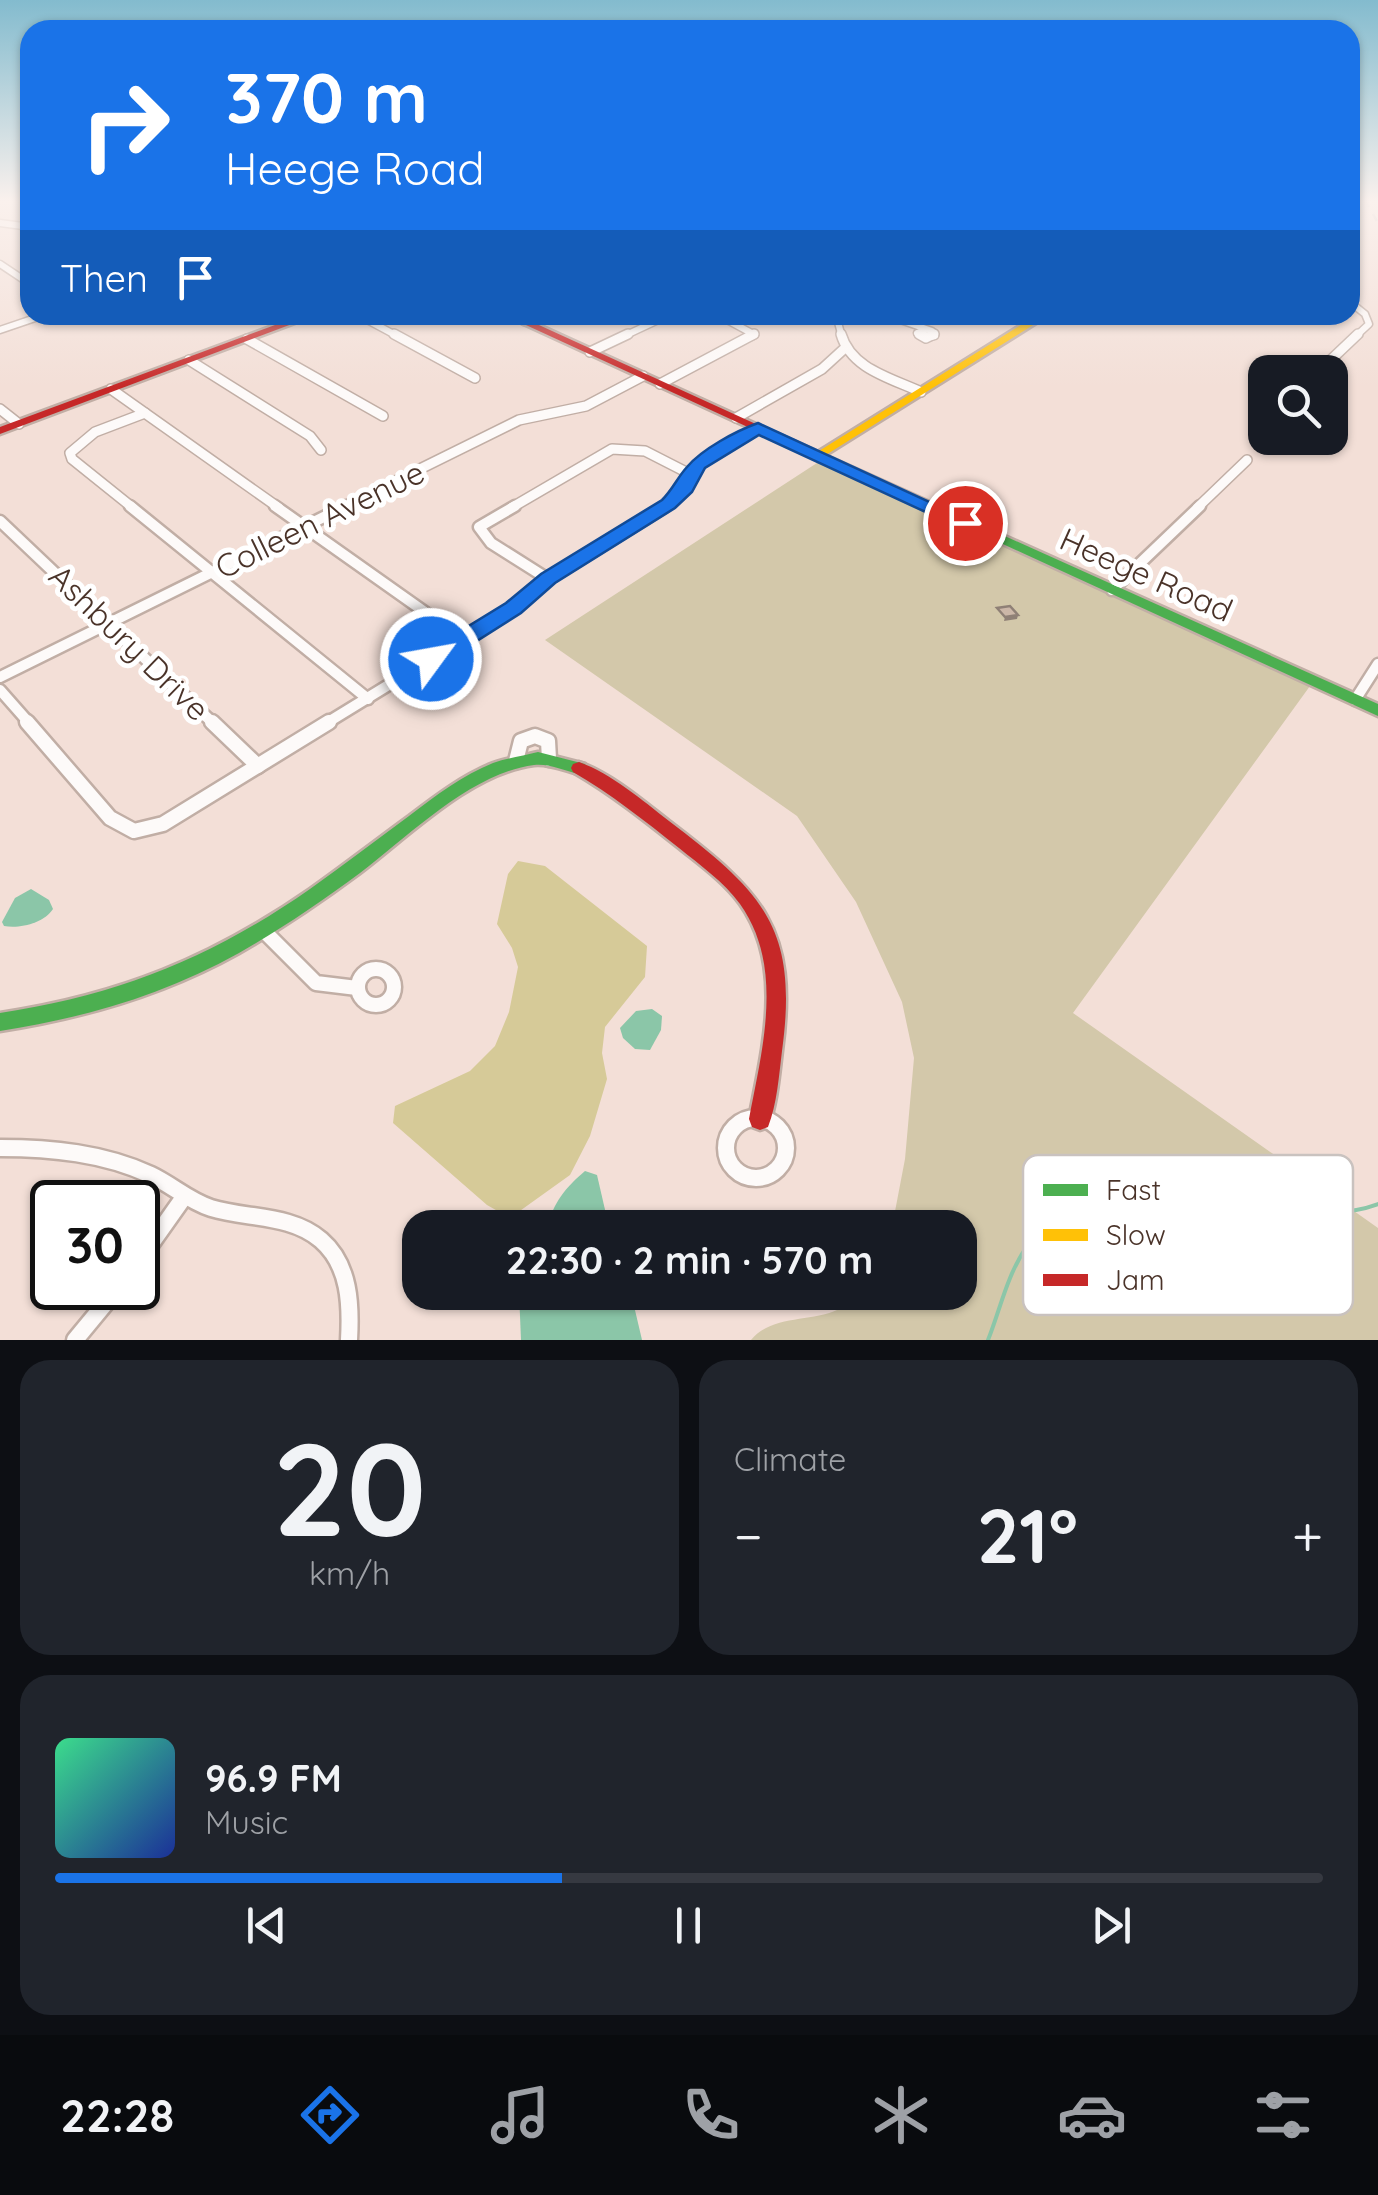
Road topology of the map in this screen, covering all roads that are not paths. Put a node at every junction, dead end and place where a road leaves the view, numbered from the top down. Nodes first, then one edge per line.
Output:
1 (1360, 310) edge
2 (285, 325) edge
3 (377, 325) edge
4 (531, 325) edge
5 (648, 325) edge
6 (740, 325) edge
7 (839, 325) edge
8 (913, 325) edge
9 (1022, 325) edge
10 (926, 330) dead end
11 (248, 339) junction
12 (845, 348) junction
13 (590, 352) junction
14 (1336, 355) edge
15 (189, 360) junction
16 (828, 364) junction
17 (860, 364) junction
18 (644, 376) junction
19 (475, 378) dead end
20 (660, 384) junction
21 (111, 390) junction
22 (920, 392) junction
23 (0, 409) edge
24 (145, 412) junction
25 (384, 416) dead end
26 (736, 418) junction
27 (19, 424) junction
28 (758, 428) junction
29 (0, 431) edge
30 (321, 450) dead end
31 (818, 456) junction
32 (1247, 460) dead end
33 (690, 474) junction
34 (0, 521) edge
35 (305, 528) junction
36 (212, 573) junction
37 (548, 579) junction
38 (1112, 590) junction
39 (110, 624) junction
40 (462, 639) junction
41 (1378, 664) edge
42 (0, 677) edge
43 (0, 690) edge
44 (368, 699) junction
45 (1355, 700) junction
46 (1378, 710) edge
47 (258, 766) junction
48 (264, 931) junction
49 (357, 988) dead end
50 (0, 1022) edge
51 (760, 1119) dead end
52 (0, 1148) edge
53 (184, 1197) junction
54 (160, 1231) edge
55 (100, 1310) edge
56 (75, 1340) edge
57 (349, 1340) edge

1 - 14 street
2 - 11 street
3 - 19 street
4 - 13 street, Heege Road
5 - 13 street
6 - 20 street
7 - 12 street
8 - 10 street
9 - 22 street
11 - 15 street
11 - 25 street
12 - 16 street
12 - 17 street
13 - 18 street, Heege Road
15 - 21 street
15 - 30 street
16 - 17 street
16 - 26 street
17 - 22 street
18 - 20 street, Heege Road
18 - 35 street, Colleen Avenue
20 - 26 street, Heege Road
21 - 24 street
21 - 27 street
22 - 31 street
23 - 27 street
24 - 35 street
24 - 36 street
26 - 28 street, Heege Road
27 - 29 street
28 - 31 street, Heege Road
28 - 33 street
31 - 38 street, Heege Road
32 - 38 street
33 - 37 street
33 - 37 street
34 - 39 street, Ashbury Drive
35 - 36 street, Colleen Avenue
35 - 40 street
36 - 39 street, Colleen Avenue
36 - 44 street
37 - 40 street
38 - 45 street, Heege Road
39 - 42 street, Colleen Avenue
39 - 47 street, Ashbury Drive
40 - 44 street
41 - 45 street
43 - 47 street
44 - 47 street
45 - 46 street, Heege Road
48 - 49 street
48 - 50 street
48 - 51 street
52 - 53 street
53 - 54 street
53 - 57 street
55 - 56 street

